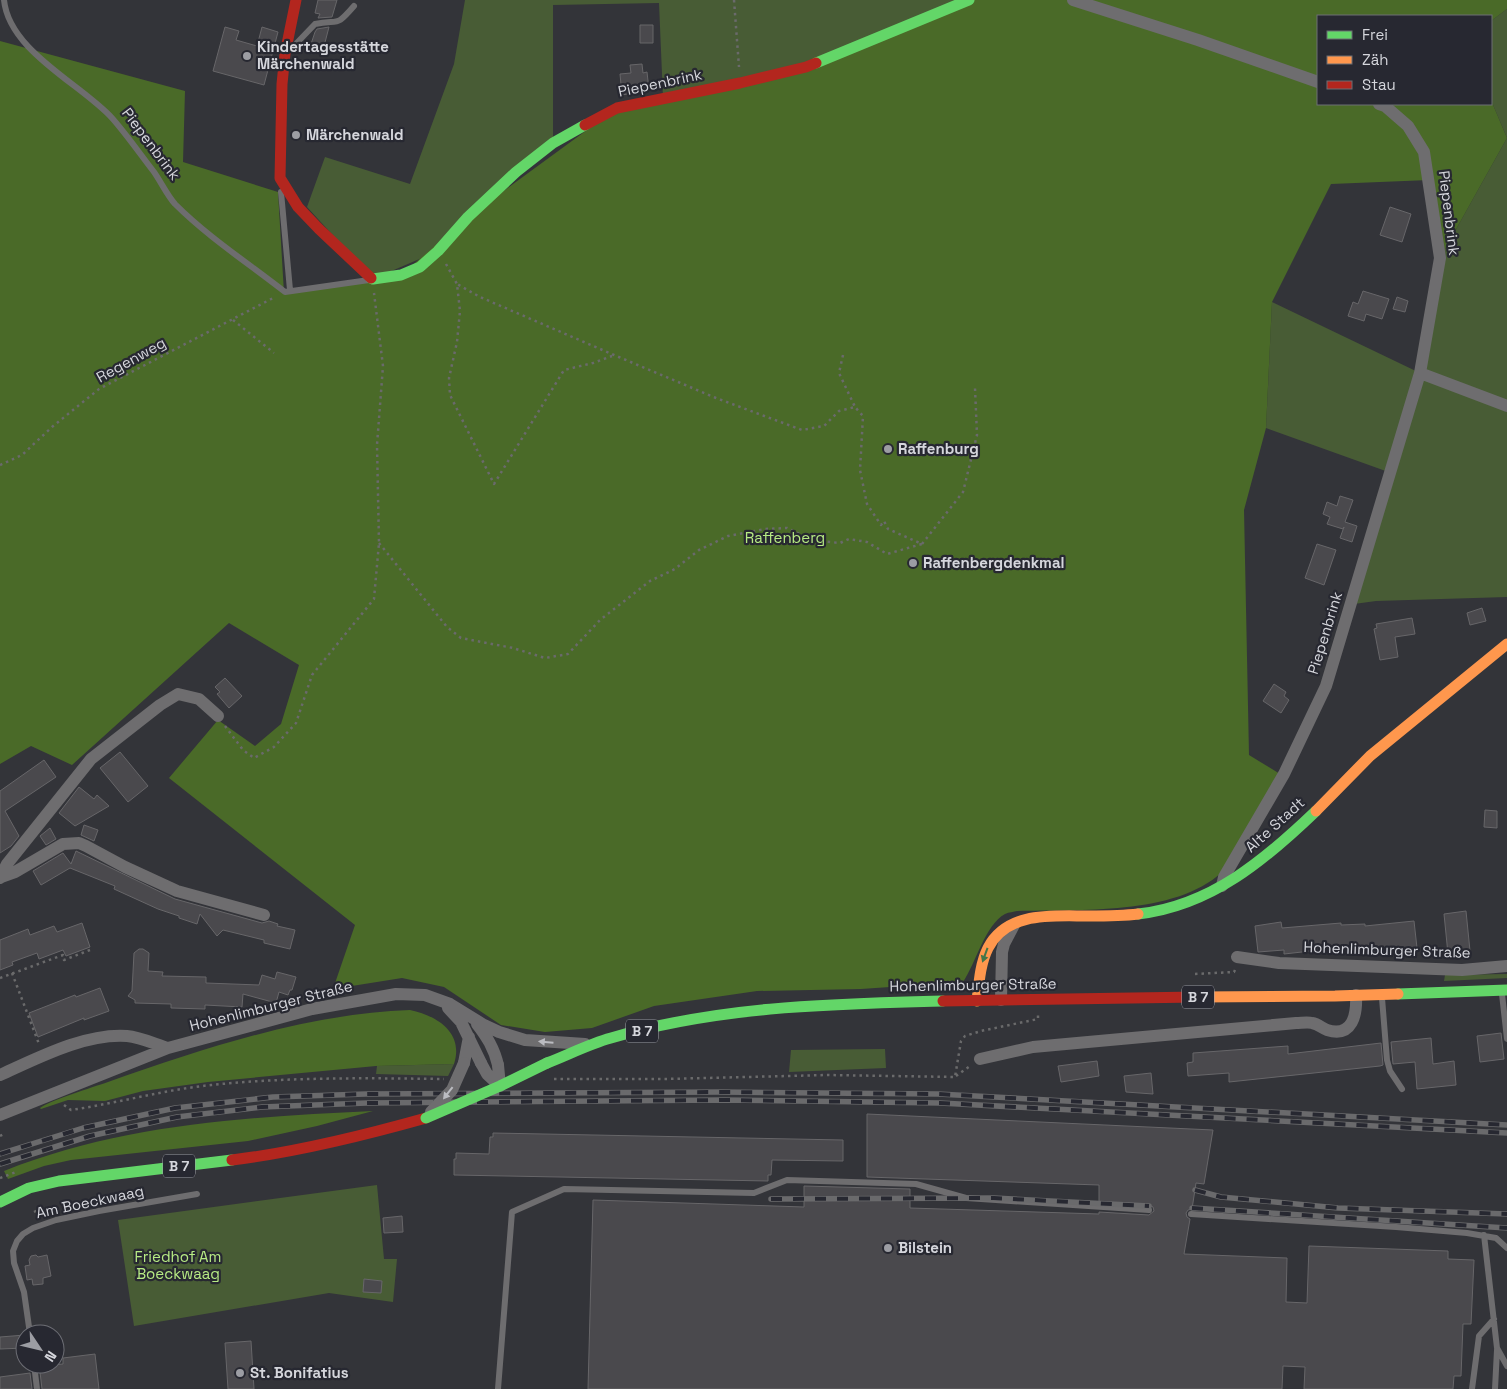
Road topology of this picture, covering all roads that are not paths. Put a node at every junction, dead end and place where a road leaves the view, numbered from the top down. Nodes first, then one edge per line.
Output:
1 (4, 0) edge
2 (296, 0) edge
3 (969, 0) edge
4 (1072, 0) edge
5 (354, 6) dead end
6 (285, 54) junction
7 (1317, 82) edge
8 (1382, 105) edge
9 (280, 178) junction
10 (373, 279) junction
11 (288, 291) junction
12 (1420, 373) junction
13 (1507, 406) edge
14 (1507, 644) edge
15 (218, 716) road end
16 (1, 878) edge
17 (1222, 886) junction
18 (264, 915) dead end
19 (1015, 923) junction
20 (1237, 958) road end
21 (1507, 966) edge
22 (1504, 990) edge
23 (1381, 994) junction
24 (1356, 995) junction
25 (441, 1000) junction
26 (1001, 1000) junction
27 (977, 1001) junction
28 (472, 1018) junction
29 (469, 1037) junction
30 (1507, 1039) edge
31 (595, 1044) junction
32 (168, 1048) junction
33 (980, 1059) road end
34 (0, 1075) edge
35 (500, 1086) junction
36 (1402, 1088) dead end
37 (0, 1115) edge
38 (426, 1118) junction
39 (197, 1194) dead end
40 (0, 1202) edge
41 (1149, 1210) dead end
42 (1191, 1214) dead end
43 (1484, 1235) junction
44 (1507, 1248) edge
45 (1494, 1319) junction
46 (29, 1324) edge
47 (1497, 1348) junction
48 (1507, 1366) edge
49 (35, 1374) edge
50 (37, 1389) edge
51 (498, 1389) edge
52 (1472, 1389) edge
53 (1495, 1389) edge

1 - 11 lane, Piepenbrink
2 - 6 street
3 - 10 street, Piepenbrink
4 - 7 street
5 - 6 lane
6 - 9 street
8 - 12 street, Piepenbrink
9 - 10 street
9 - 11 lane
10 - 11 lane, Piepenbrink
12 - 13 street
12 - 17 street, Piepenbrink
14 - 17 street, Alte Stadt
15 - 16 street
16 - 18 street
17 - 19 street, Alte Stadt
19 - 26 street
19 -> 27 street, Alte Stadt
20 - 21 street, Hohenlimburger Straße
22 - 23 street, Hohenlimburger Straße / B 7
22 - 30 lane
23 - 24 street, Hohenlimburger Straße / B 7
23 - 36 lane
24 - 26 street, Hohenlimburger Straße / B 7
24 - 33 street
25 - 28 street, Hohenlimburger Straße
25 - 29 street
25 - 32 street, Hohenlimburger Straße
26 - 27 street, Hohenlimburger Straße / B 7
27 - 31 street, Hohenlimburger Straße / B 7
31 -> 28 street, Hohenlimburger Straße
28 - 35 street, Hohenlimburger Straße, bridge
29 - 35 street, bridge
29 -> 38 street, bridge
31 - 35 street, Hohenlimburger Straße / B 7, bridge
32 - 34 street
32 - 37 street, Hohenlimburger Straße
35 - 38 street, Hohenlimburger Straße / B 7, bridge
38 - 40 street, Hohenlimburger Straße / B 7
39 - 46 lane, Am Boeckwaag
41 - 51 lane
42 - 43 lane
43 - 44 lane
43 - 45 lane
45 - 47 lane
45 - 52 lane
47 - 48 lane
47 - 53 lane
49 - 50 lane

